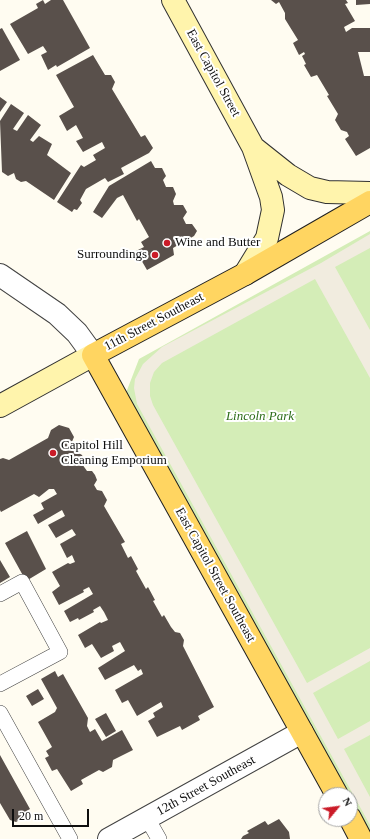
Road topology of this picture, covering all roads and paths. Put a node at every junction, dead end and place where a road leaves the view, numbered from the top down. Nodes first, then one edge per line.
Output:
1 (173, 0) edge
2 (253, 147) junction
3 (370, 193) edge
4 (370, 202) edge
5 (244, 274) junction
6 (0, 275) edge
7 (93, 355) junction
8 (0, 406) edge
9 (0, 594) edge
10 (0, 684) edge
11 (0, 712) edge
12 (302, 732) junction
13 (333, 787) edge
14 (147, 818) junction
15 (355, 827) edge
16 (70, 839) edge
17 (109, 839) edge
18 (159, 839) edge
19 (361, 839) edge

1 - 2 main road, East Capitol Street
2 - 3 main road
2 - 5 main road
4 - 5 main road, 11th Street Southeast
5 - 7 main road, 11th Street Southeast
6 - 7 street
7 - 8 main road, 11th Street Southeast
7 - 12 main road, East Capitol Street Southeast
9 - 10 lane
11 - 16 lane
12 - 13 main road, East Capitol Street Southeast
12 - 14 street, 12th Street Southeast
14 - 17 street, 12th Street Southeast
14 - 18 lane
15 - 19 main road

